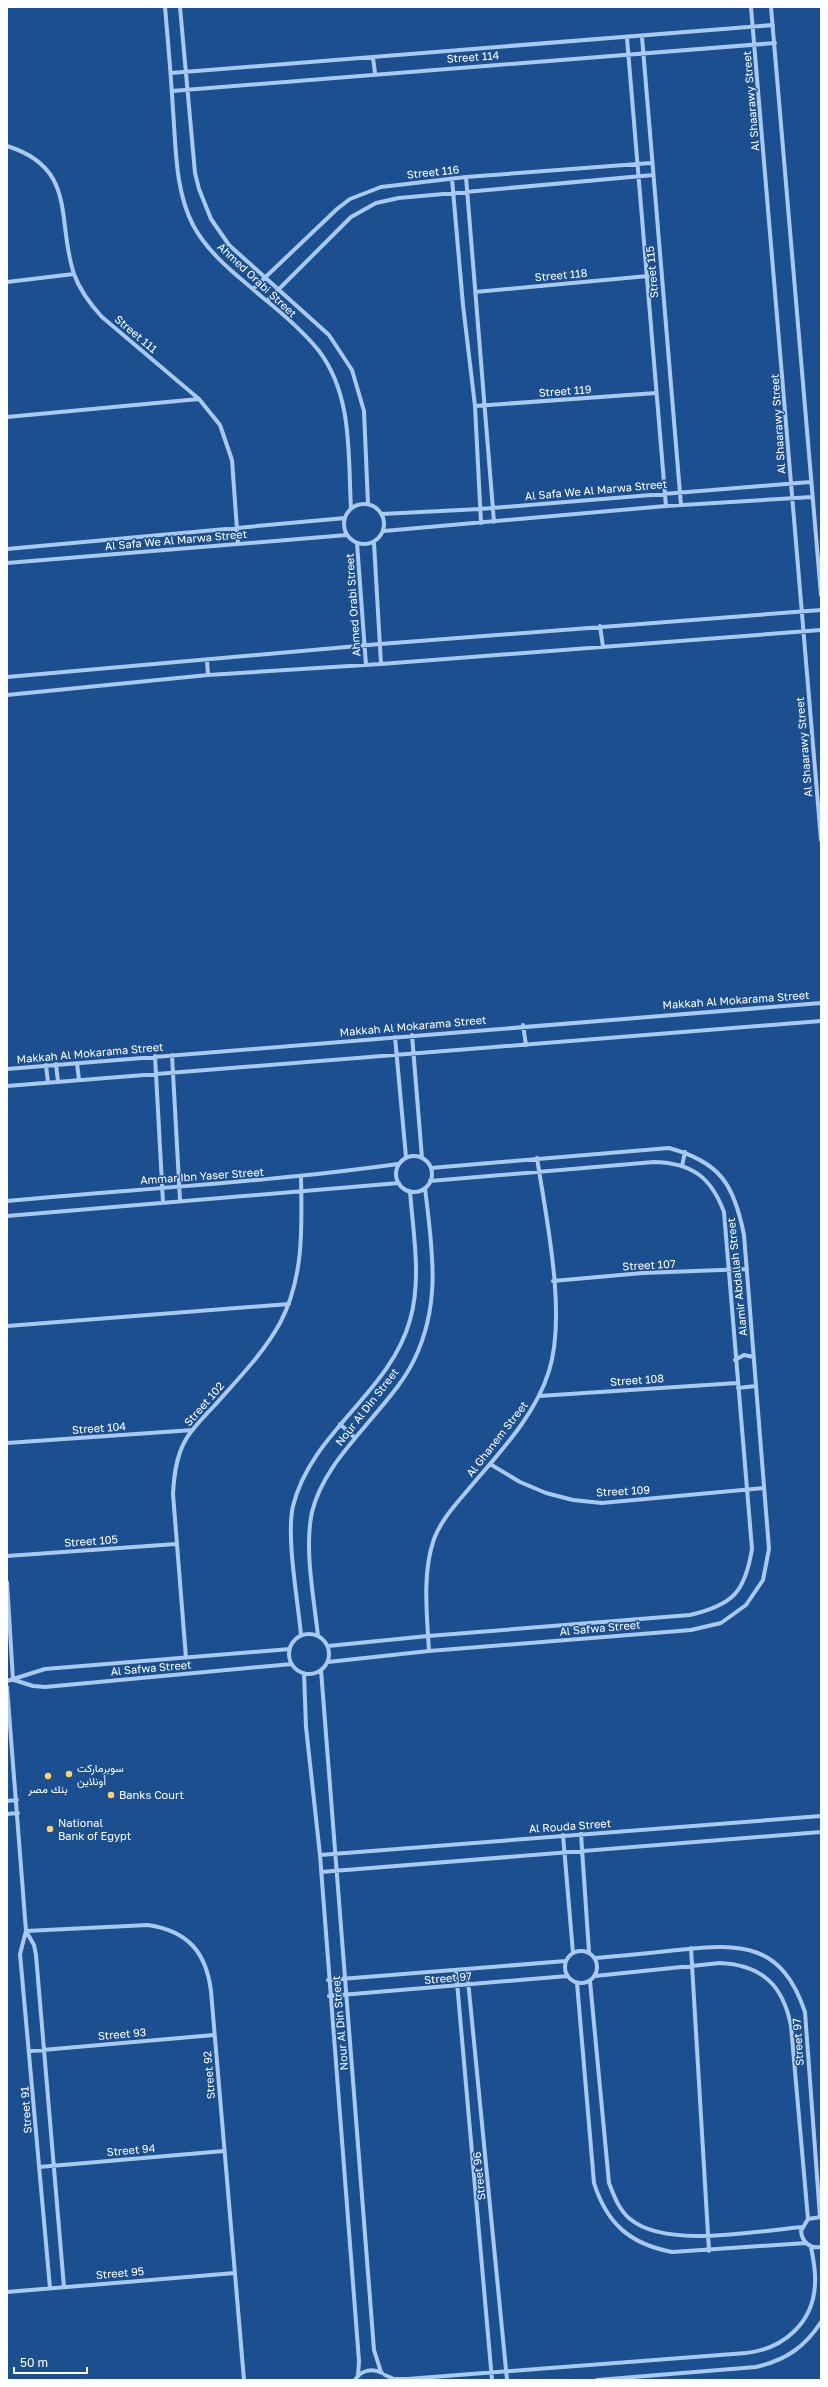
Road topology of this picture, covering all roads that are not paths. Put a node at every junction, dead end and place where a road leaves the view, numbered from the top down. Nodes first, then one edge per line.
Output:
1 (165, 7) edge
2 (180, 7) edge
3 (751, 7) edge
4 (771, 7) edge
5 (773, 25) junction
6 (753, 27) junction
7 (642, 37) junction
8 (627, 38) junction
9 (775, 43) junction
10 (755, 44) junction
11 (643, 53) junction
12 (628, 54) junction
13 (373, 58) junction
14 (185, 71) junction
15 (170, 73) junction
16 (376, 73) junction
17 (187, 90) junction
18 (172, 91) junction
19 (7, 146) edge
20 (651, 163) junction
21 (639, 164) junction
22 (653, 175) junction
23 (640, 176) junction
24 (466, 177) junction
25 (452, 179) junction
26 (467, 192) junction
27 (453, 193) junction
28 (74, 274) junction
29 (648, 276) junction
30 (265, 278) junction
31 (7, 282) edge
32 (253, 289) junction
33 (278, 290) junction
34 (475, 292) junction
35 (267, 301) junction
36 (656, 393) junction
37 (199, 399) junction
38 (485, 405) junction
39 (475, 406) junction
40 (7, 417) edge
41 (810, 482) junction
42 (791, 483) junction
43 (680, 491) junction
44 (665, 492) junction
45 (812, 497) junction
46 (793, 498) junction
47 (368, 504) junction
48 (681, 505) junction
49 (666, 506) junction
50 (494, 508) junction
51 (351, 509) junction
52 (480, 509) junction
53 (382, 514) junction
54 (345, 518) junction
55 (494, 522) junction
56 (481, 523) junction
57 (237, 527) junction
58 (384, 531) junction
59 (347, 535) junction
60 (238, 543) junction
61 (374, 543) junction
62 (357, 544) junction
63 (7, 549) edge
64 (7, 563) edge
65 (821, 595) edge
66 (802, 610) junction
67 (821, 610) edge
68 (600, 626) junction
69 (821, 630) edge
70 (803, 631) junction
71 (380, 644) junction
72 (364, 646) junction
73 (602, 647) junction
74 (207, 660) junction
75 (381, 664) junction
76 (366, 665) junction
77 (208, 675) junction
78 (7, 677) edge
79 (7, 695) edge
80 (821, 840) edge
81 (821, 1003) edge
82 (821, 1021) edge
83 (523, 1025) junction
84 (412, 1035) junction
85 (395, 1037) junction
86 (526, 1046) junction
87 (172, 1055) junction
88 (413, 1055) junction
89 (155, 1056) junction
90 (397, 1056) junction
91 (77, 1062) junction
92 (56, 1064) junction
93 (46, 1065) junction
94 (7, 1069) edge
95 (173, 1073) junction
96 (156, 1074) junction
97 (79, 1080) junction
98 (58, 1082) junction
99 (48, 1083) junction
100 (7, 1086) edge
101 (685, 1152) junction
102 (406, 1157) junction
103 (422, 1158) junction
104 (536, 1158) junction
105 (398, 1164) junction
106 (682, 1166) junction
107 (431, 1168) junction
108 (539, 1172) junction
109 (300, 1178) junction
110 (430, 1181) junction
111 (399, 1183) junction
112 (179, 1186) junction
113 (162, 1187) junction
114 (425, 1188) junction
115 (410, 1191) junction
116 (301, 1193) junction
117 (180, 1200) junction
118 (7, 1201) edge
119 (163, 1202) junction
120 (7, 1216) edge
121 (747, 1269) junction
122 (728, 1270) junction
123 (553, 1281) junction
124 (289, 1304) junction
125 (7, 1326) edge
126 (754, 1357) junction
127 (735, 1360) junction
128 (737, 1382) junction
129 (756, 1386) junction
130 (738, 1388) junction
131 (539, 1396) junction
132 (340, 1424) junction
133 (193, 1430) junction
134 (355, 1438) junction
135 (7, 1443) edge
136 (490, 1464) junction
137 (764, 1488) junction
138 (748, 1490) junction
139 (176, 1544) junction
140 (7, 1556) edge
141 (7, 1582) edge
142 (301, 1635) junction
143 (318, 1636) junction
144 (428, 1636) junction
145 (328, 1646) junction
146 (290, 1649) junction
147 (429, 1651) junction
148 (186, 1658) junction
149 (328, 1662) junction
150 (292, 1664) junction
151 (322, 1670) junction
152 (304, 1673) junction
153 (13, 1680) junction
154 (7, 1681) edge
155 (7, 1687) edge
156 (17, 1800) junction
157 (7, 1801) edge
158 (18, 1813) junction
159 (7, 1814) edge
160 (821, 1816) edge
161 (821, 1832) edge
162 (581, 1834) junction
163 (563, 1836) junction
164 (582, 1850) junction
165 (564, 1851) junction
166 (335, 1854) junction
167 (320, 1855) junction
168 (337, 1871) junction
169 (321, 1872) junction
170 (26, 1931) junction
171 (691, 1948) junction
172 (589, 1952) junction
173 (573, 1953) junction
174 (595, 1958) junction
175 (566, 1961) junction
176 (692, 1965) junction
177 (467, 1970) junction
178 (456, 1971) junction
179 (568, 1976) junction
180 (595, 1976) junction
181 (345, 1979) junction
182 (328, 1980) junction
183 (590, 1981) junction
184 (577, 1982) junction
185 (468, 1986) junction
186 (457, 1987) junction
187 (347, 1995) junction
188 (330, 1996) junction
189 (214, 2035) junction
190 (45, 2050) junction
191 (30, 2051) junction
192 (224, 2151) junction
193 (54, 2165) junction
194 (39, 2167) junction
195 (821, 2217) edge
196 (808, 2219) junction
197 (802, 2227) junction
198 (708, 2236) junction
199 (806, 2243) junction
200 (811, 2246) junction
201 (821, 2247) edge
202 (709, 2251) junction
203 (235, 2273) junction
204 (64, 2287) junction
205 (50, 2288) junction
206 (7, 2292) edge
207 (821, 2322) edge
208 (506, 2372) junction
209 (383, 2374) junction
210 (492, 2374) junction
211 (358, 2376) junction
212 (244, 2380) edge
213 (355, 2380) edge
214 (389, 2380) edge
215 (492, 2380) edge
216 (507, 2380) edge
217 (597, 2380) edge

1 - 15 street, Ahmed Orabi Street
2 - 14 street, Ahmed Orabi Street
3 - 6 street, Al Shaarawy Street
4 - 5 street
5 - 6 street, Street 114
5 - 9 street
6 - 7 street, Street 114
6 - 10 street, Al Shaarawy Street
7 - 8 street, Street 114
7 - 11 street, Street 115
8 - 12 street, Street 115
8 - 13 street, Street 114
9 - 10 street, Street 114
9 - 41 street
10 - 11 street, Street 114
10 - 42 street, Al Shaarawy Street
11 - 12 street, Street 114
11 - 20 street, Street 115
12 - 16 street, Street 114
12 - 21 street, Street 115
13 - 14 street, Street 114
13 - 16 street
14 - 15 street, Street 114
14 - 17 street, Ahmed Orabi Street
15 - 18 street, Ahmed Orabi Street
16 - 17 street, Street 114
17 - 18 street, Street 114
17 - 30 street, Ahmed Orabi Street
18 - 32 street, Ahmed Orabi Street
19 - 28 street, Street 111
20 - 21 street, Street 116
20 - 22 street, Street 115
21 - 23 street, Street 115
21 - 24 street, Street 116
22 - 23 street, Street 116
22 - 43 street, Street 115
23 - 26 street, Street 116
23 - 29 street, Street 115
24 - 25 street, Street 116
24 - 26 street
25 - 27 street
25 - 30 street, Street 116
26 - 27 street, Street 116
26 - 34 street
27 - 33 street, Street 116
27 - 39 street
28 - 31 street
28 - 37 street, Street 111
29 - 34 street, Street 118
29 - 36 street, Street 115
30 - 32 street, Street 116
30 - 33 street, Ahmed Orabi Street
32 - 35 street, Ahmed Orabi Street
33 - 35 street, Street 116
33 - 47 street, Ahmed Orabi Street
34 - 38 street
35 - 51 street, Ahmed Orabi Street
36 - 38 street, Street 119
36 - 44 street, Street 115
37 - 40 street
37 - 57 street, Street 111
38 - 39 street, Street 119
38 - 50 street
39 - 52 street
41 - 42 street, Al Safa We Al Marwa Street
41 - 45 street
42 - 43 street, Al Safa We Al Marwa Street
42 - 46 street, Al Shaarawy Street
43 - 44 street, Al Safa We Al Marwa Street
43 - 48 street, Street 115
44 - 49 street, Street 115
44 - 50 street, Al Safa We Al Marwa Street
45 - 46 street, Al Safa We Al Marwa Street
45 - 65 street
46 - 48 street, Al Safa We Al Marwa Street
46 - 66 street, Al Shaarawy Street
47 - 51 street
47 - 53 street
48 - 49 street, Al Safa We Al Marwa Street
49 - 55 street, Al Safa We Al Marwa Street
50 - 52 street, Al Safa We Al Marwa Street
50 - 55 street
51 - 54 street
52 - 53 street, Al Safa We Al Marwa Street
52 - 56 street
53 - 58 street
54 - 57 street, Al Safa We Al Marwa Street
54 - 59 street
55 - 56 street, Al Safa We Al Marwa Street
56 - 58 street, Al Safa We Al Marwa Street
57 - 60 street, Street 111
57 - 63 street, Al Safa We Al Marwa Street
58 - 61 street
59 - 60 street, Al Safa We Al Marwa Street
59 - 62 street
60 - 64 street, Al Safa We Al Marwa Street
61 - 62 street
61 - 71 street
62 - 72 street, Ahmed Orabi Street
66 - 67 street
66 - 68 street
66 - 70 street, Al Shaarawy Street
68 - 71 street
68 - 73 street
69 - 70 street
70 - 73 street
70 - 80 street, Al Shaarawy Street
71 - 72 street
71 - 75 street
72 - 74 street
72 - 76 street, Ahmed Orabi Street
73 - 75 street
74 - 77 street
74 - 78 street
75 - 76 street
76 - 77 street
77 - 79 street
81 - 83 street, Makkah Al Mokarama Street
82 - 86 street
83 - 84 street, Makkah Al Mokarama Street
83 - 86 street
84 - 85 street, Makkah Al Mokarama Street
84 - 88 street
85 - 87 street, Makkah Al Mokarama Street
85 - 90 street
86 - 88 street
87 - 89 street, Makkah Al Mokarama Street
87 - 95 street
88 - 90 street
88 - 103 street
89 - 91 street, Makkah Al Mokarama Street
89 - 96 street
90 - 95 street
90 - 102 street
91 - 92 street, Makkah Al Mokarama Street
91 - 97 street
92 - 93 street, Makkah Al Mokarama Street
92 - 98 street
93 - 94 street, Makkah Al Mokarama Street
93 - 99 street
95 - 96 street
95 - 112 street
96 - 97 street
96 - 113 street
97 - 98 street
98 - 99 street
99 - 100 street
101 - 104 street, Alamir Abdallah Street
101 - 106 street
101 - 121 street, Alamir Abdallah Street
102 - 103 street
102 - 105 street
103 - 107 street
104 - 107 street, Alamir Abdallah Street
104 - 108 street, Al Ghanem Street
105 - 109 street, Ammar Ibn Yaser Street
105 - 111 street
106 - 108 street, Alamir Abdallah Street
106 - 122 street, Alamir Abdallah Street
107 - 110 street
108 - 110 street, Alamir Abdallah Street
108 - 123 street, Al Ghanem Street
109 - 112 street, Ammar Ibn Yaser Street
109 - 116 street, Street 102
110 - 114 street
111 - 115 street
111 - 116 street, Ammar Ibn Yaser Street
112 - 113 street, Ammar Ibn Yaser Street
112 - 117 street
113 - 118 street, Ammar Ibn Yaser Street
113 - 119 street
114 - 115 street
114 - 134 street, Nour Al Din Street
115 - 132 street, Nour Al Din Street
116 - 117 street, Ammar Ibn Yaser Street
116 - 124 street, Street 102
117 - 119 street, Ammar Ibn Yaser Street
119 - 120 street, Ammar Ibn Yaser Street
121 - 122 street, Street 107
121 - 126 street, Alamir Abdallah Street
122 - 123 street, Street 107
122 - 127 street, Alamir Abdallah Street
123 - 131 street, Al Ghanem Street
124 - 125 street
124 - 133 street, Street 102
126 - 127 street
126 - 129 street, Alamir Abdallah Street
127 - 128 street, Alamir Abdallah Street
128 - 130 street, Alamir Abdallah Street
128 - 131 street, Street 108
129 - 130 street
129 - 137 street, Alamir Abdallah Street
130 - 138 street, Alamir Abdallah Street
131 - 136 street, Al Ghanem Street
132 - 134 street
132 - 142 street, Nour Al Din Street
133 - 135 street, Street 104
133 - 139 street, Street 102
134 - 143 street, Nour Al Din Street
136 - 138 street, Street 109
136 - 144 street, Al Ghanem Street
137 - 138 street, Street 109
137 - 147 street, Al Safwa Street
138 - 144 street, Al Safwa Street
139 - 140 street, Street 105
139 - 148 street, Street 102
141 - 153 street
142 - 143 street
142 - 146 street
143 - 145 street
144 - 145 street, Al Safwa Street
144 - 147 street, Al Ghanem Street
145 - 149 street
146 - 148 street, Al Safwa Street
146 - 150 street
147 - 149 street, Al Safwa Street
148 - 153 street, Al Safwa Street
149 - 151 street
150 - 152 street
150 - 153 street, Al Safwa Street
151 - 152 street
151 - 166 street, Nour Al Din Street
152 - 167 street, Nour Al Din Street
153 - 154 street, Al Safwa Street
155 - 156 street, Street 91
156 - 157 street
156 - 158 street, Street 91
158 - 159 street
158 - 170 street, Street 91
160 - 162 street, Al Rouda Street
161 - 164 street
162 - 163 street, Al Rouda Street
162 - 164 street
163 - 165 street
163 - 166 street, Al Rouda Street
164 - 165 street
164 - 172 street
165 - 168 street
165 - 173 street
166 - 167 street, Al Rouda Street
166 - 168 street, Nour Al Din Street
167 - 169 street, Nour Al Din Street
168 - 169 street
168 - 181 street, Nour Al Din Street
169 - 182 street, Nour Al Din Street
170 - 189 street, Street 92
170 - 190 street, Street 91
170 - 191 street, Street 91
171 - 174 street, Street 97
171 - 176 street
171 - 195 street, Street 97
172 - 173 street
172 - 174 street
173 - 175 street
174 - 180 street
175 - 177 street, Street 97
175 - 179 street
176 - 180 street, Street 97
176 - 196 street, Street 97
176 - 198 street
177 - 178 street, Street 97
177 - 185 street, Street 96
178 - 181 street, Street 97
178 - 186 street, Street 96
179 - 184 street
179 - 185 street, Street 97
180 - 183 street
181 - 182 street, Street 97
181 - 187 street, Nour Al Din Street
182 - 188 street, Nour Al Din Street
183 - 184 street
183 - 198 street
184 - 202 street
185 - 186 street, Street 97
185 - 208 street, Street 96
186 - 187 street, Street 97
186 - 210 street, Street 96
187 - 188 street, Street 97
187 - 209 street, Nour Al Din Street
188 - 211 street, Nour Al Din Street
189 - 190 street, Street 93
189 - 192 street, Street 92
190 - 191 street, Street 93
190 - 193 street, Street 91
191 - 194 street, Street 91
192 - 193 street, Street 94
192 - 203 street, Street 92
193 - 194 street, Street 94
193 - 204 street, Street 91
194 - 205 street, Street 91
195 - 196 street
196 - 197 street
197 - 198 street
197 - 199 street
198 - 202 street
199 - 200 street
199 - 202 street
200 - 201 street
200 - 208 street
203 - 204 street, Street 95
203 - 212 street, Street 92
204 - 205 street, Street 95
205 - 206 street, Street 95
207 - 217 street
208 - 210 street
208 - 216 street, Street 96
209 - 210 street
209 - 211 street
209 - 214 street
210 - 215 street, Street 96
211 - 213 street

